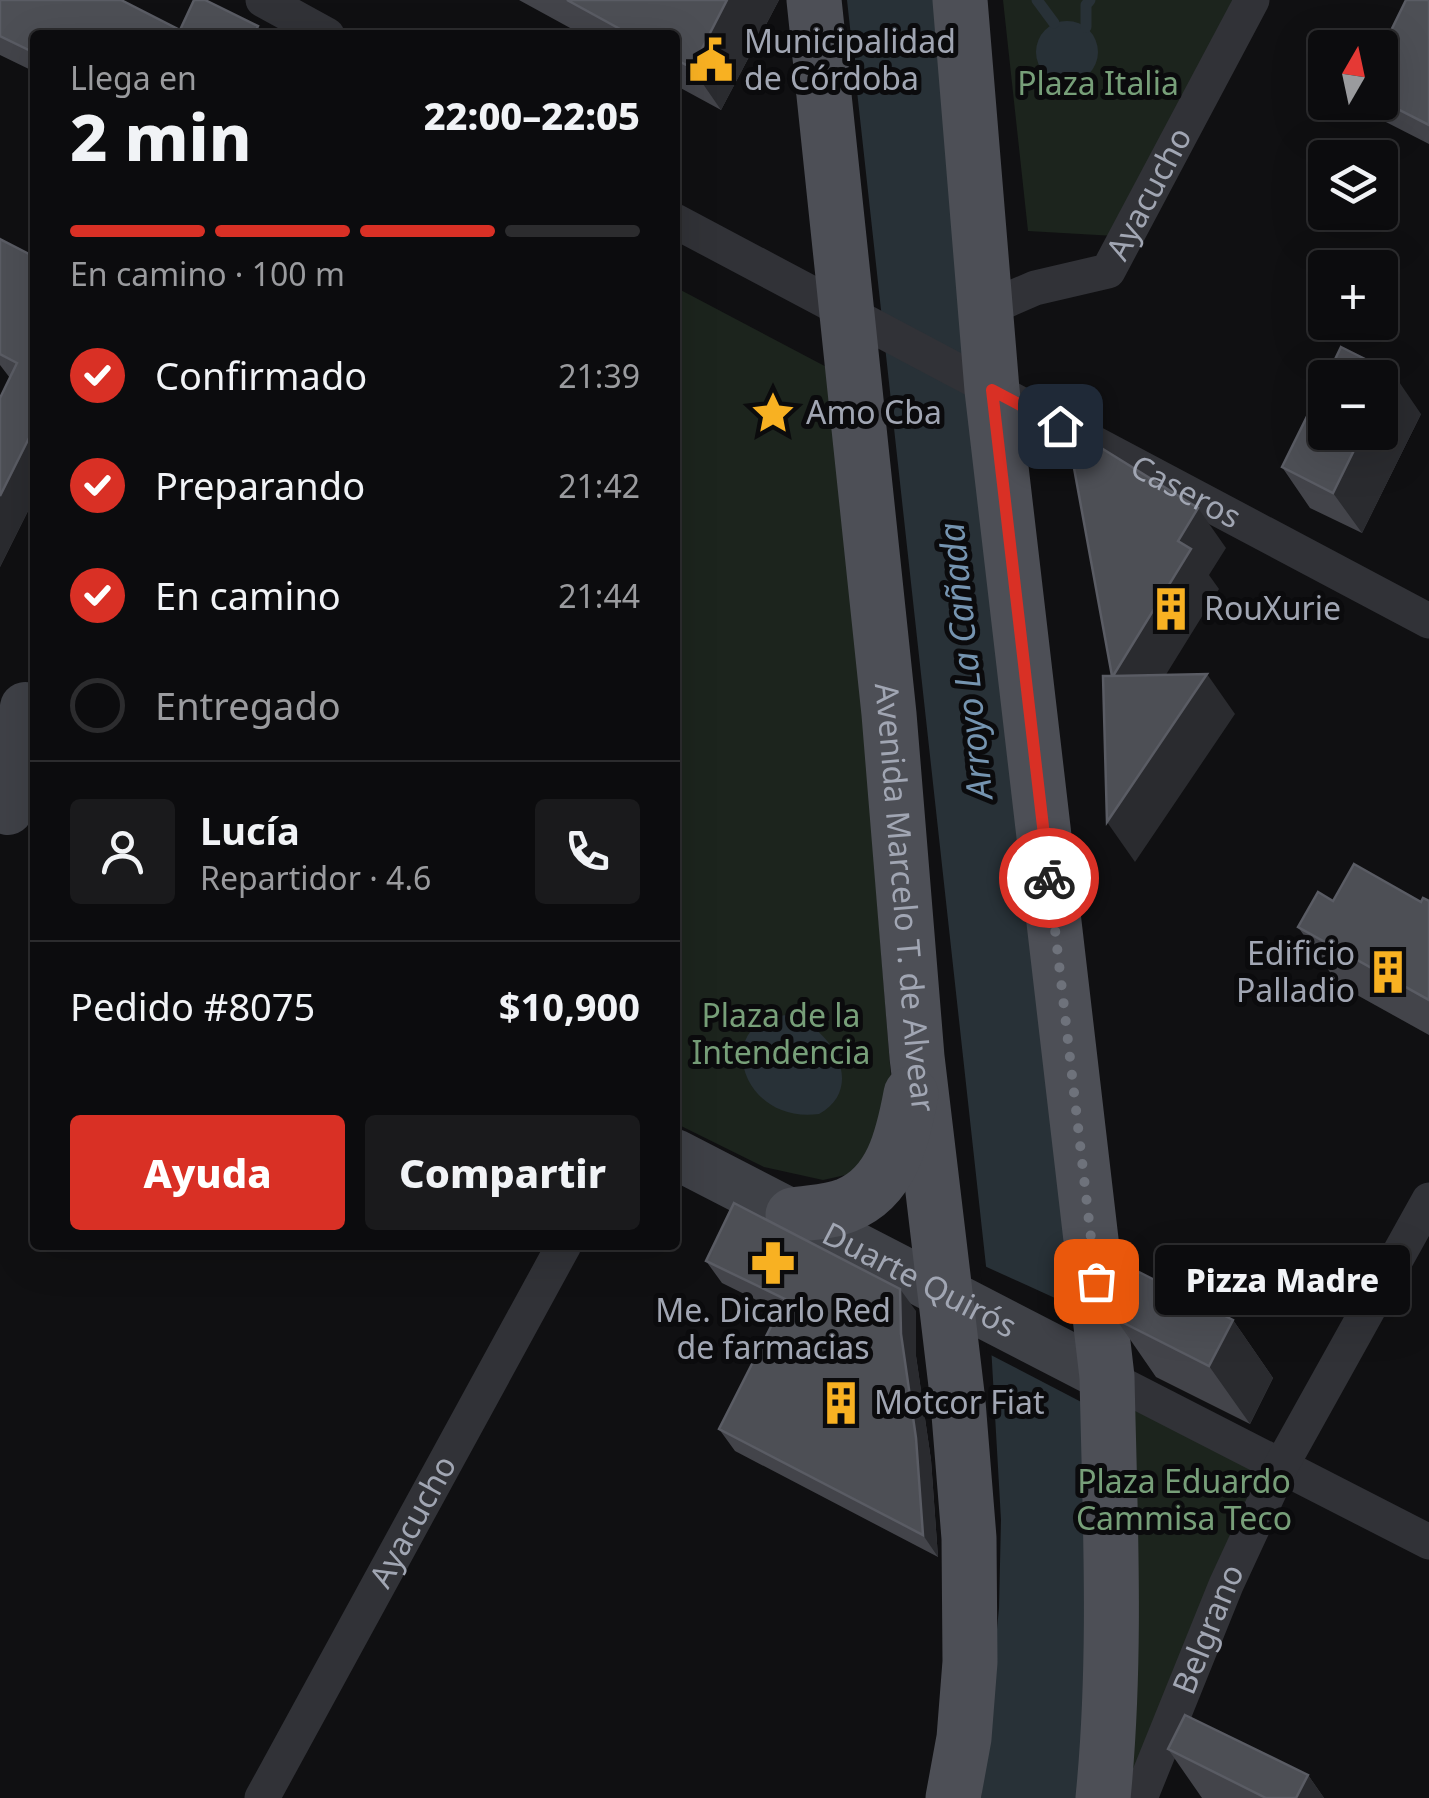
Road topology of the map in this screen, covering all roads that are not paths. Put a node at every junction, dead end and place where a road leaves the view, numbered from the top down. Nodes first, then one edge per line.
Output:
1 (263, 0) edge
2 (814, 0) edge
3 (960, 0) edge
4 (1252, 0) edge
5 (318, 30) edge
6 (680, 224) edge
7 (984, 310) junction
8 (849, 313) junction
9 (992, 390) junction
10 (1429, 621) edge
11 (30, 698) edge
12 (0, 754) edge
13 (14, 814) edge
14 (917, 1057) junction
15 (680, 1157) edge
16 (1429, 1200) edge
17 (793, 1215) junction
18 (561, 1250) edge
19 (943, 1292) junction
20 (1107, 1377) junction
21 (1281, 1466) junction
22 (1429, 1542) edge
23 (262, 1798) edge
24 (952, 1798) edge
25 (1103, 1798) edge
26 (1140, 1798) edge

1 - 5 street
2 - 8 main road, Avenida Marcelo T. de Alvear
3 - 7 main road
4 - 7 street, Ayacucho
6 - 8 street, Caseros
7 - 9 main road
8 - 9 street, Caseros
8 - 14 main road, Avenida Marcelo T. de Alvear
9 - 10 street, Caseros
9 - 20 main road
11 - 12 street
11 - 13 main road
14 - 17 main road
14 - 19 main road, Avenida Marcelo T. de Alvear
15 - 17 main road, Duarte Quirós
16 - 21 street, Belgrano
17 - 19 main road, Duarte Quirós
18 - 23 street, Ayacucho
19 - 20 main road, Duarte Quirós
19 - 24 main road, Avenida Marcelo T. de Alvear
20 - 21 street, Duarte Quirós
20 - 25 main road
21 - 22 street, Duarte Quirós
21 - 26 street, Belgrano

